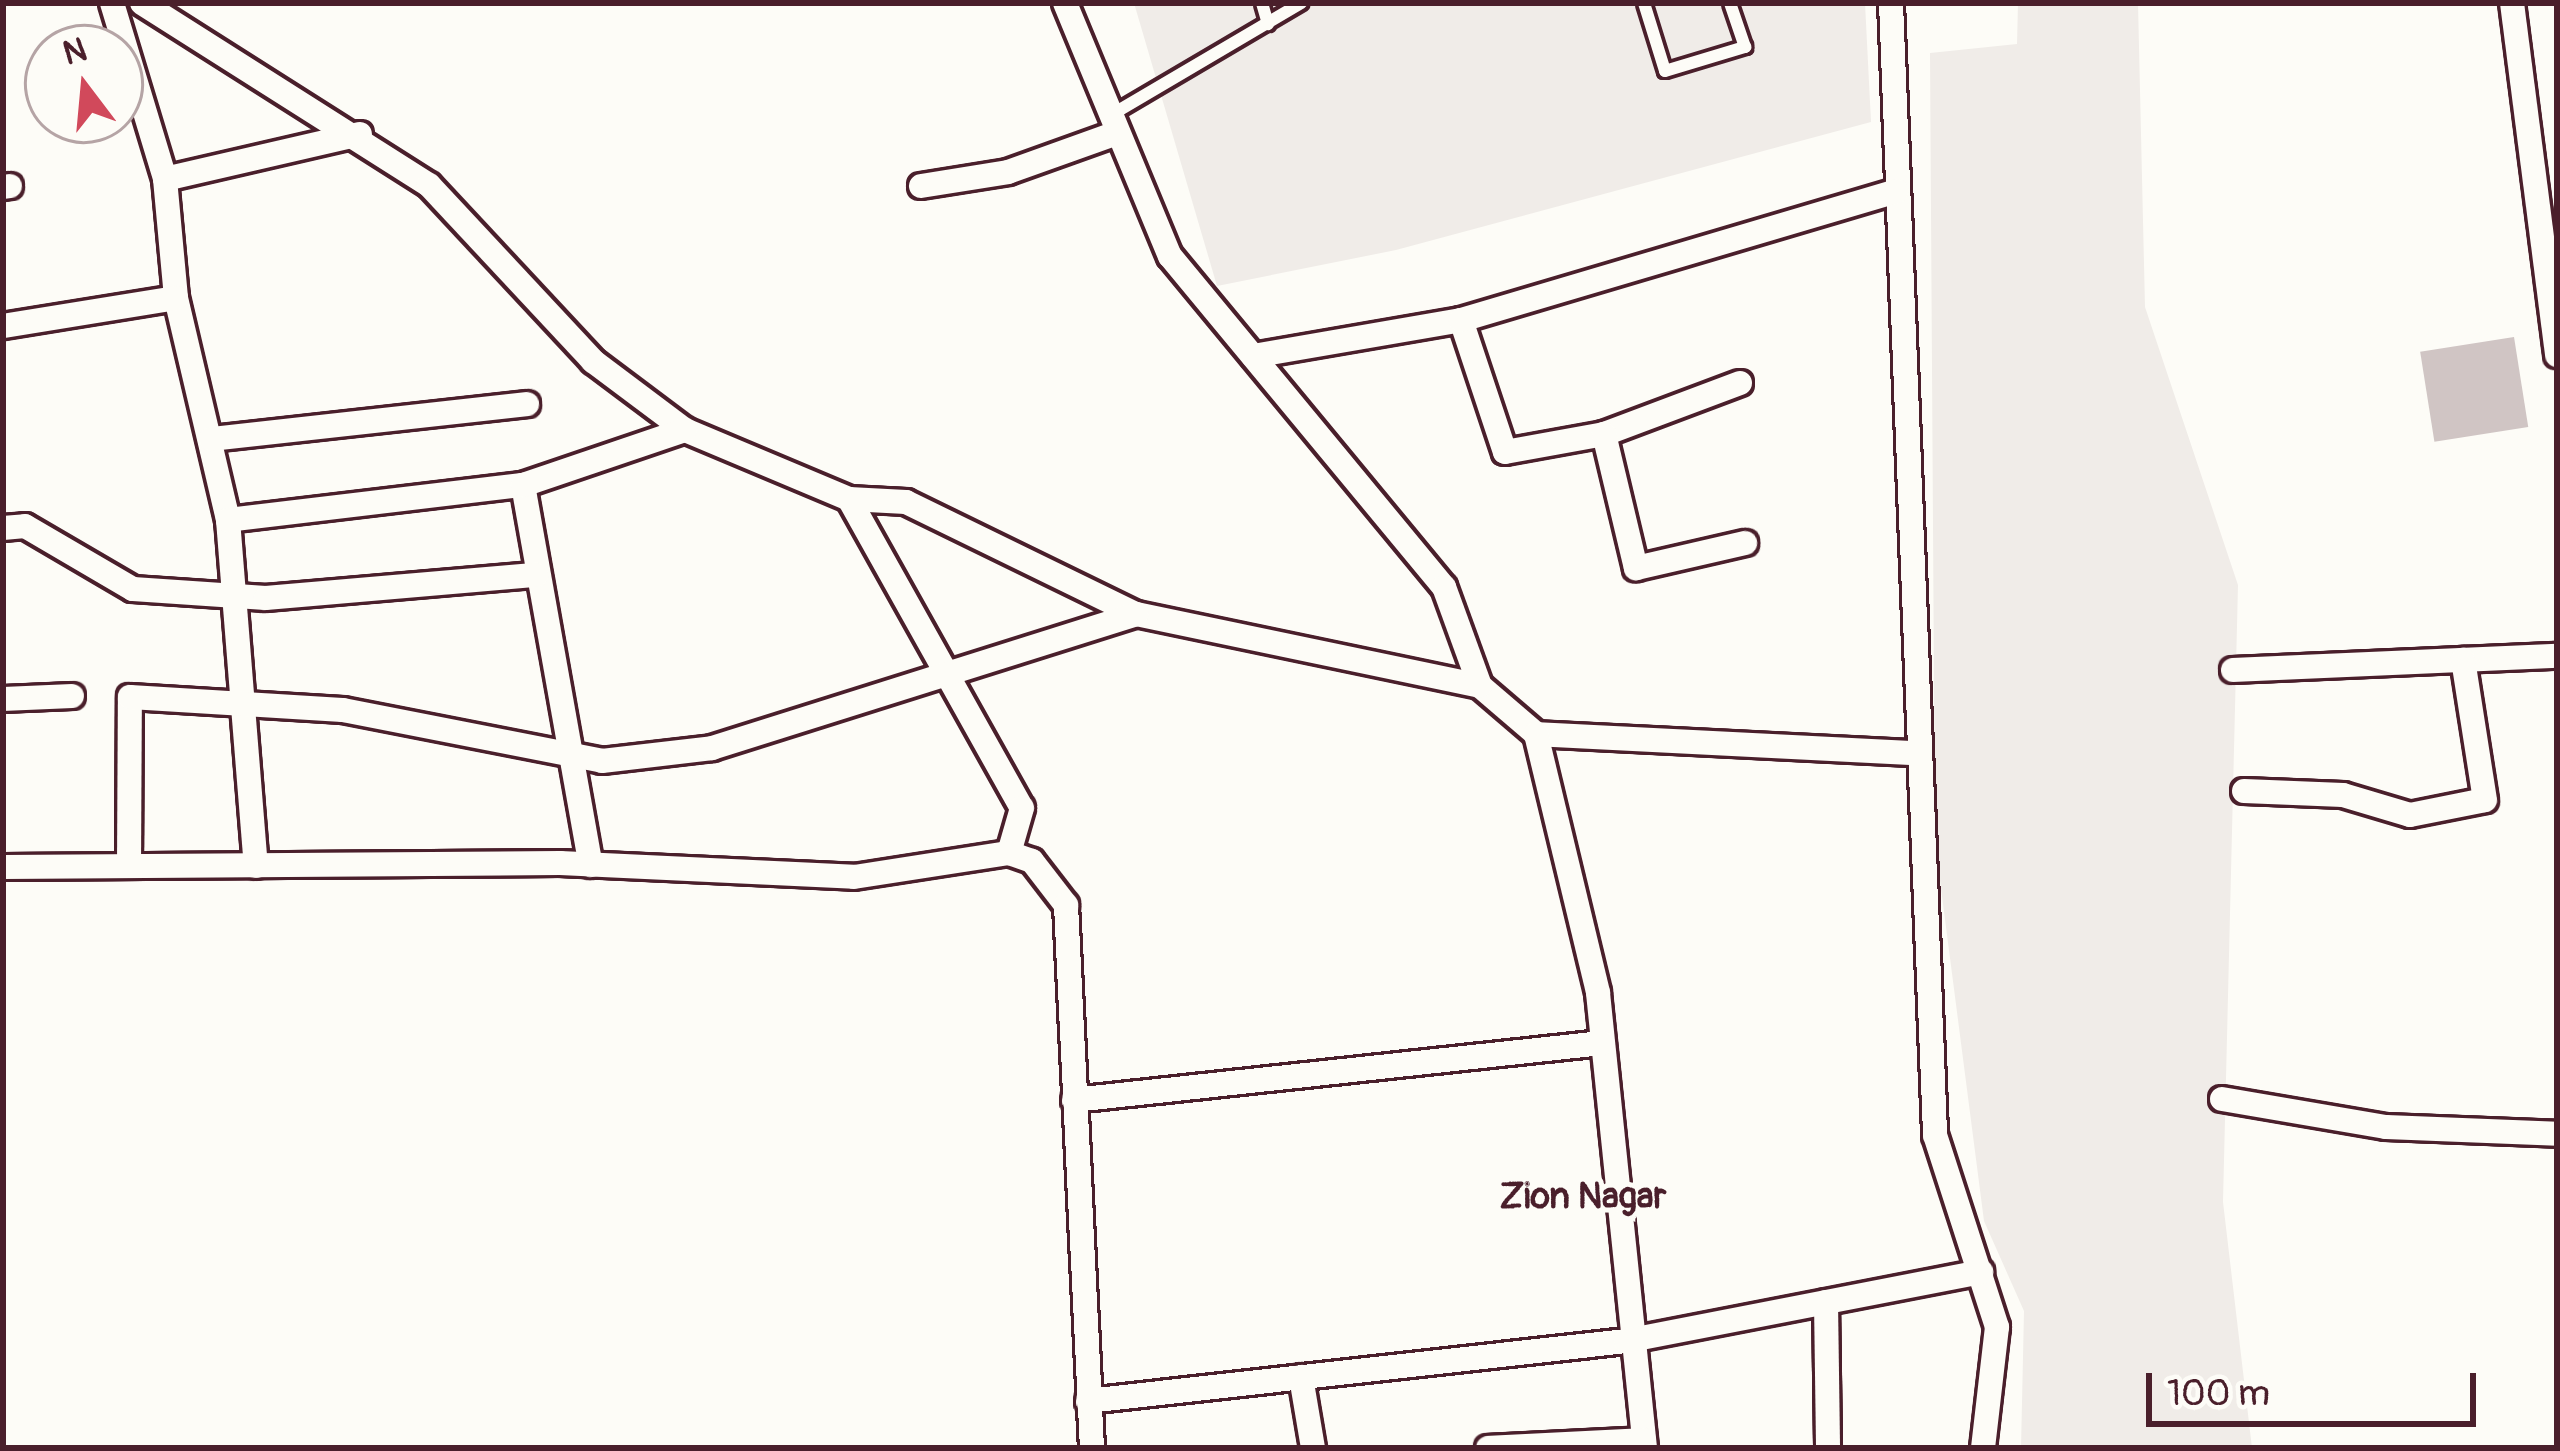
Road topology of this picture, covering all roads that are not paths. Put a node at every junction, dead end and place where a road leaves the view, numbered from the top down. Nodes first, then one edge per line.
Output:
1 (112, 3) edge
2 (142, 3) edge
3 (1065, 3) edge
4 (1262, 3) edge
5 (1301, 3) edge
6 (1644, 3) edge
7 (1730, 3) edge
8 (1891, 3) edge
9 (2512, 3) edge
10 (1268, 24) junction
11 (1113, 125) junction
12 (359, 134) junction
13 (165, 179) junction
14 (921, 186) dead end
15 (1896, 191) junction
16 (176, 298) junction
17 (1461, 320) junction
18 (3, 326) edge
19 (2557, 355) edge
20 (1253, 356) junction
21 (1740, 383) dead end
22 (527, 404) dead end
23 (685, 430) junction
24 (1604, 434) junction
25 (211, 439) junction
26 (523, 485) junction
27 (849, 499) junction
28 (228, 520) junction
29 (3, 528) edge
30 (1745, 543) dead end
31 (536, 575) junction
32 (240, 596) junction
33 (1136, 614) junction
34 (2557, 656) edge
35 (2463, 660) junction
36 (951, 665) junction
37 (2233, 670) dead end
38 (1480, 686) junction
39 (72, 696) dead end
40 (247, 698) junction
41 (3, 699) edge
42 (1536, 734) junction
43 (1914, 753) junction
44 (578, 756) junction
45 (2244, 791) dead end
46 (1009, 853) junction
47 (591, 865) junction
48 (129, 866) junction
49 (256, 866) junction
50 (3, 867) edge
51 (1602, 1043) junction
52 (2222, 1099) dead end
53 (1075, 1100) junction
54 (2557, 1134) edge
55 (1982, 1272) junction
56 (1826, 1302) junction
57 (1627, 1341) junction
58 (1301, 1377) junction
59 (1088, 1401) junction
60 (1644, 1444) edge
61 (1092, 1448) edge
62 (1313, 1448) edge
63 (1488, 1448) edge
64 (1828, 1448) edge
65 (1983, 1448) edge

1 - 13 street
2 - 12 street
3 - 11 street
4 - 10 lane
5 - 10 lane
6 - 7 lane
8 - 15 street
9 - 19 street
10 - 11 lane
11 - 14 street
11 - 20 street
12 - 13 street
12 - 23 street
13 - 16 street
15 - 17 street
15 - 43 street
16 - 18 street
16 - 25 street
17 - 20 street
17 - 24 street
20 - 38 street
21 - 24 street
22 - 25 street
23 - 26 street
23 - 27 street
24 - 30 street
25 - 28 street
26 - 28 street
26 - 31 street
27 - 33 street
27 - 36 street
28 - 32 street
29 - 32 street
31 - 32 street
31 - 44 street
32 - 40 street
33 - 36 street
33 - 38 street
34 - 35 street
35 - 37 street
35 - 45 street
36 - 44 street
36 - 46 street
38 - 42 street
39 - 41 street
40 - 44 street
40 - 48 street
40 - 49 street
42 - 43 street
42 - 51 street
43 - 55 street
44 - 47 street
46 - 47 street
46 - 53 street
47 - 49 street
48 - 49 street
48 - 50 street
51 - 53 street
51 - 57 street
52 - 54 street
53 - 59 street
55 - 56 street
55 - 65 street
56 - 57 street
56 - 64 street
57 - 58 street
57 - 60 street
58 - 59 street
58 - 62 street
59 - 61 street
60 - 63 street

